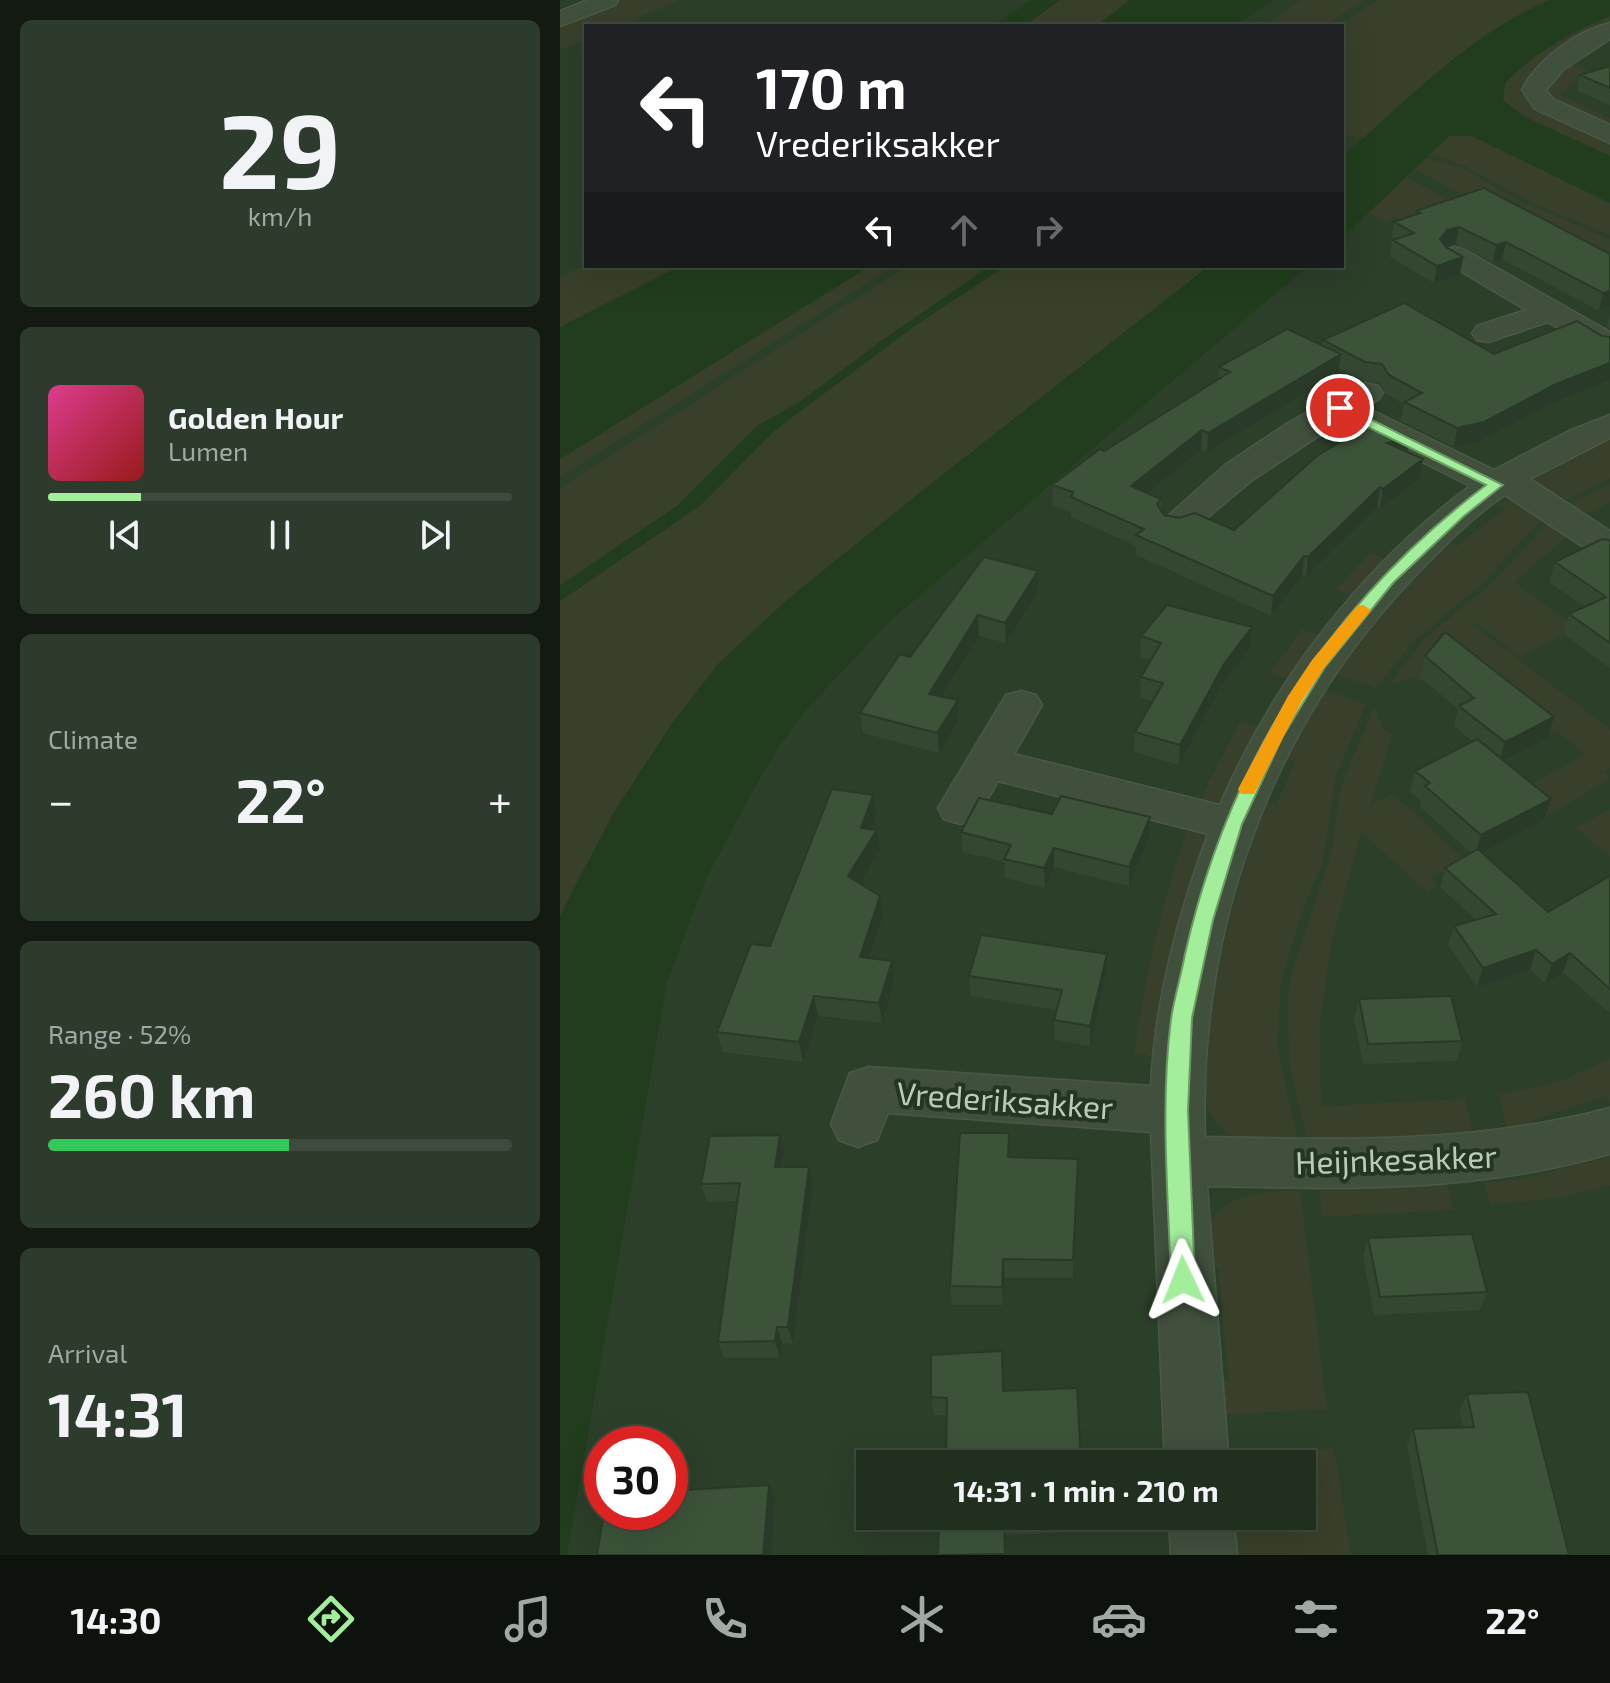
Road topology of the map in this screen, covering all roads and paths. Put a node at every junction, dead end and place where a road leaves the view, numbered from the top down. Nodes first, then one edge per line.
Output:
1 (607, 0) edge
2 (560, 19) edge
3 (1610, 30) edge
4 (1610, 135) edge
5 (1455, 256) edge
6 (1549, 312) junction
7 (1488, 333) dead end
8 (1610, 345) edge
9 (1610, 425) edge
10 (1501, 482) junction
11 (1177, 524) edge
12 (1610, 548) edge
13 (1021, 705) dead end
14 (987, 763) junction
15 (960, 808) dead end
16 (1232, 824) junction
17 (863, 1107) dead end
18 (1610, 1131) edge
19 (1178, 1136) junction
20 (1196, 1450) edge
21 (1202, 1530) edge
22 (1204, 1555) edge

1 - 2 street
3 - 4 street
5 - 6 street
6 - 7 street
6 - 8 street
9 - 10 street
10 - 11 street
10 - 12 street
10 - 16 street
13 - 14 street
14 - 15 street
14 - 16 street
16 - 19 street
17 - 19 street, Vrederiksakker
18 - 19 street, Heijnkesakker
19 - 20 street
21 - 22 street

